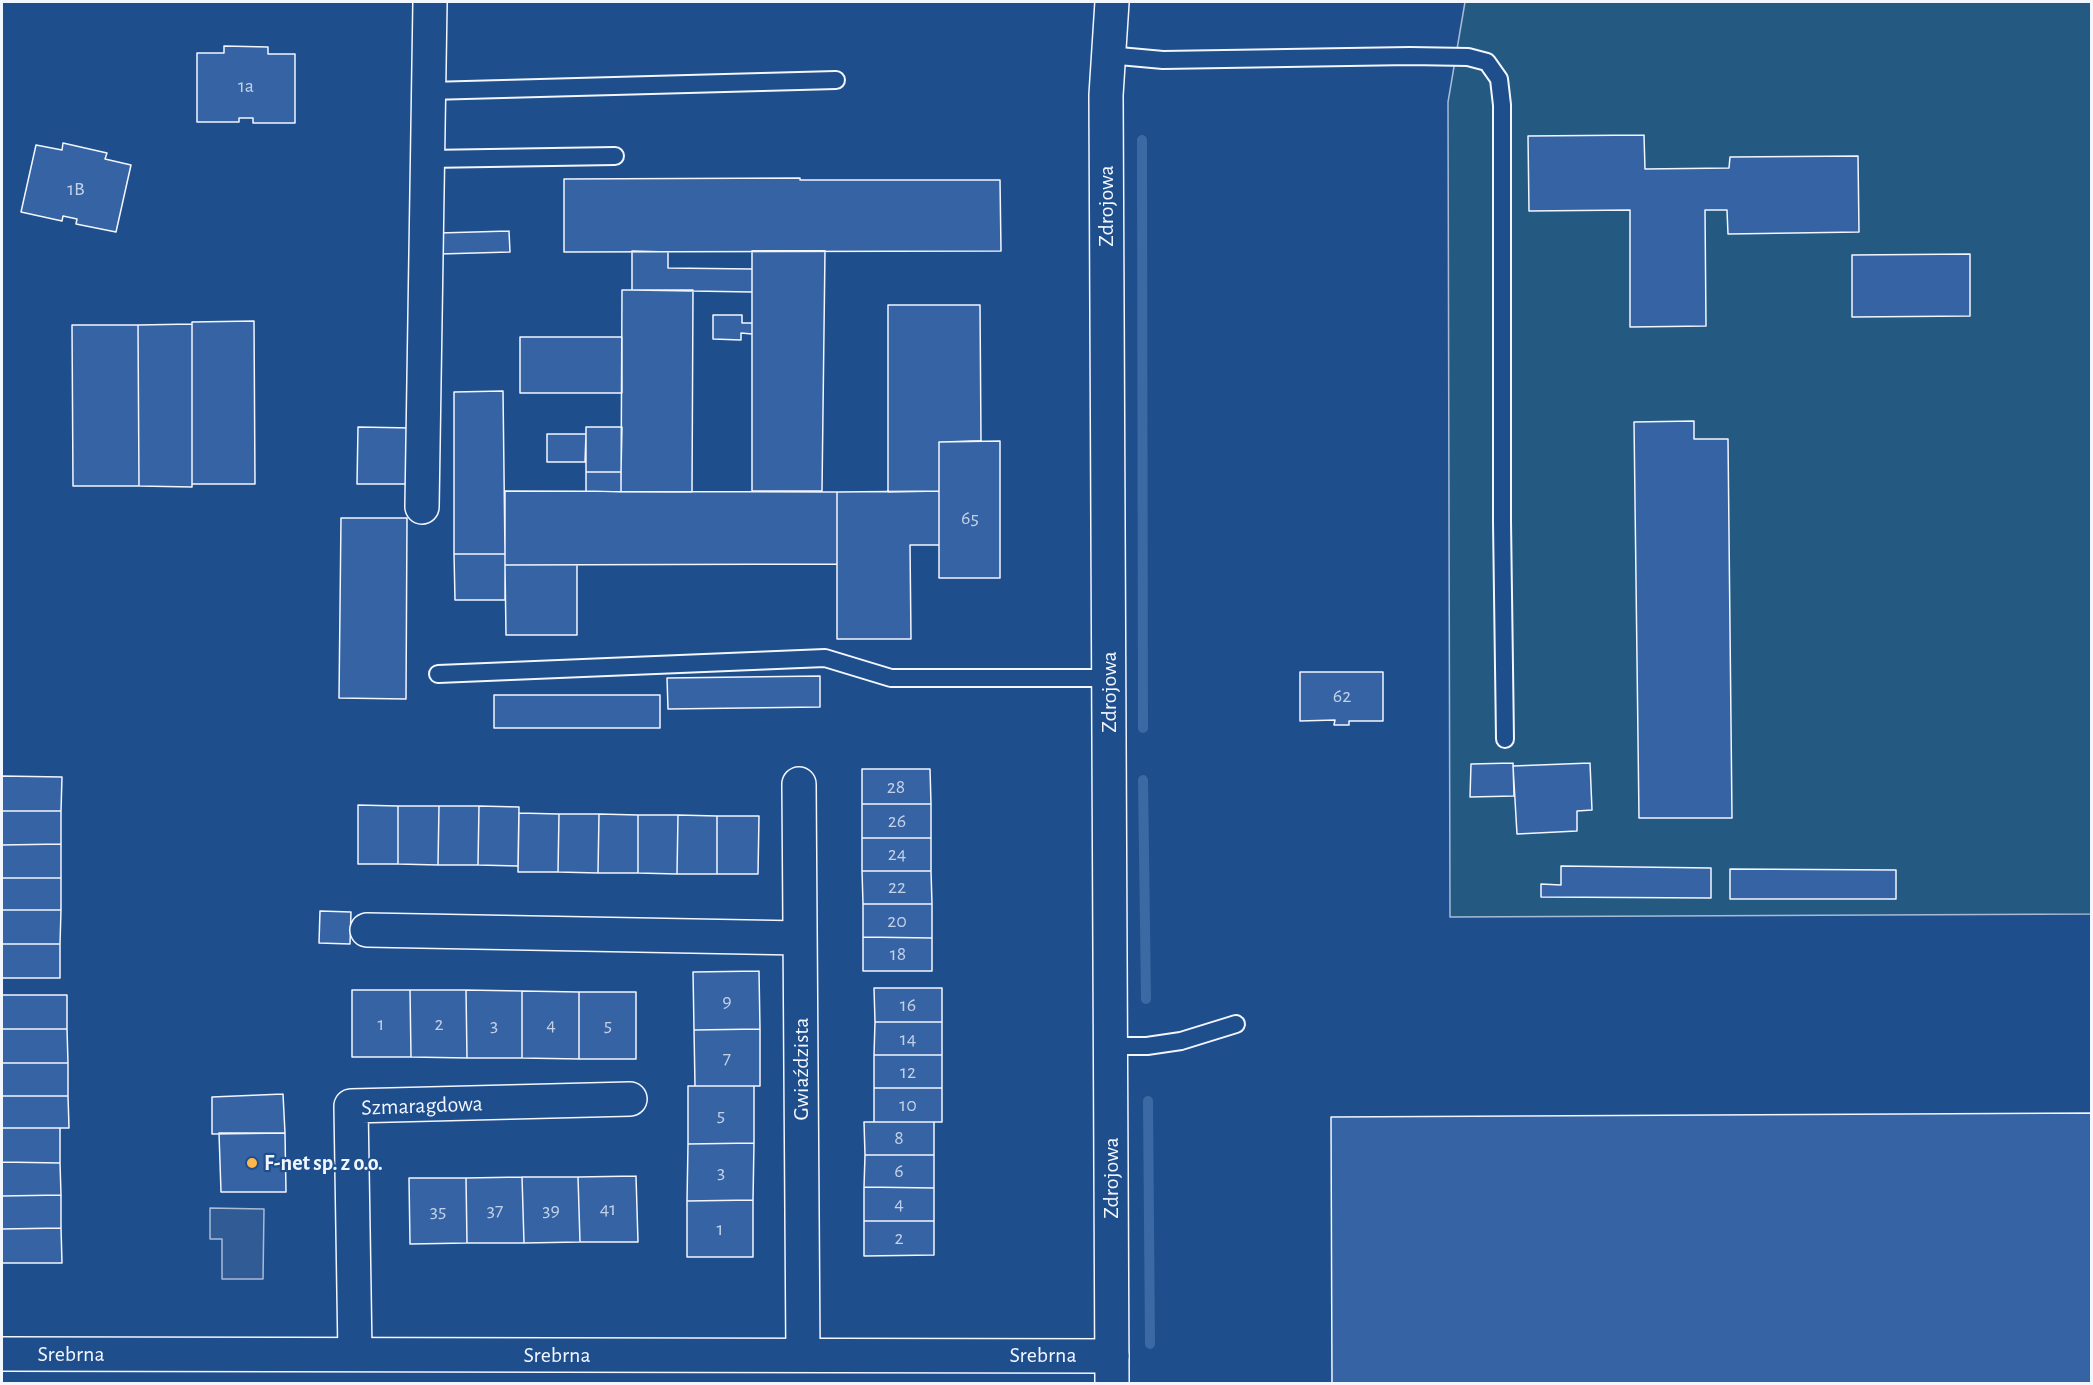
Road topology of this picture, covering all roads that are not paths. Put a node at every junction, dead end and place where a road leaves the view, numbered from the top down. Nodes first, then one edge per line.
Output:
1 (430, 2) edge
2 (1112, 2) edge
3 (1108, 56) junction
4 (836, 80) dead end
5 (429, 91) junction
6 (615, 156) dead end
7 (427, 159) junction
8 (422, 507) dead end
9 (438, 674) dead end
10 (1109, 678) junction
11 (1505, 739) dead end
12 (800, 784) dead end
13 (367, 930) dead end
14 (800, 938) junction
15 (1236, 1024) dead end
16 (1111, 1046) junction
17 (630, 1099) dead end
18 (2, 1354) edge
19 (355, 1354) junction
20 (803, 1355) junction
21 (463, 1369) edge
22 (1112, 1370) edge

1 - 5 street
2 - 3 street, Zdrojowa
3 - 10 street, Zdrojowa
3 - 11 lane
4 - 5 lane
5 - 7 street
6 - 7 lane
7 - 8 street
9 - 10 lane
10 - 16 street, Zdrojowa
12 - 14 street, Gwiaździsta
13 - 14 street
14 - 20 street, Gwiaździsta
15 - 16 lane
16 - 22 street, Zdrojowa
17 - 19 street, Szmaragdowa
18 - 19 street, Srebrna
19 - 21 street, Srebrna
20 - 21 street, Srebrna
20 - 22 street, Srebrna

